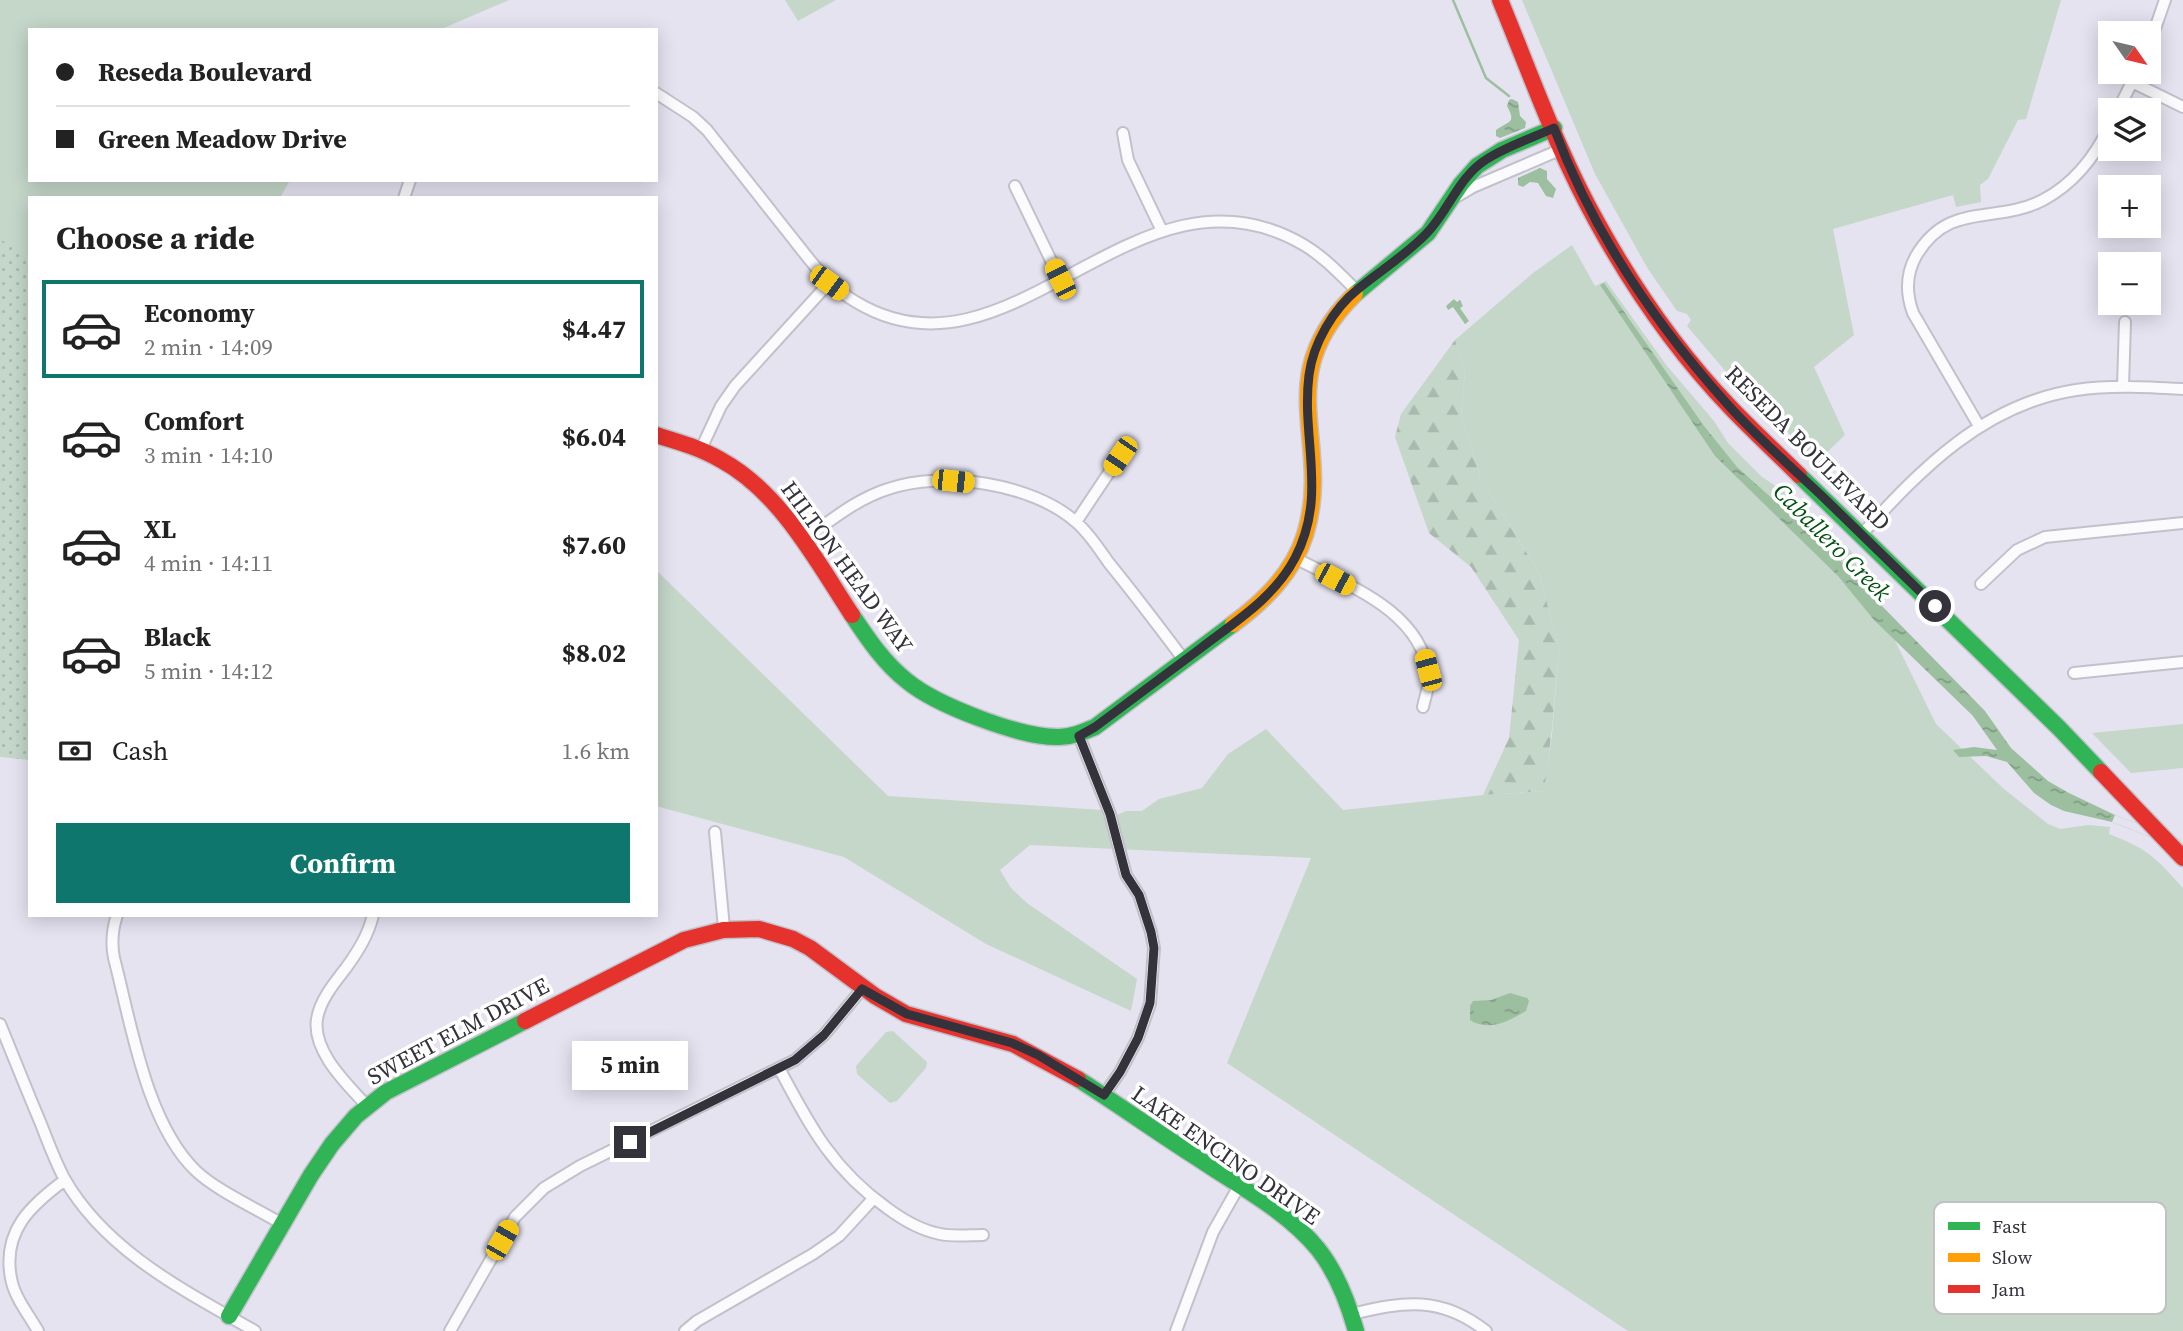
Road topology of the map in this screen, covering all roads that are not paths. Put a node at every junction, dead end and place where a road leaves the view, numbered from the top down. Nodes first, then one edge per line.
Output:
1 (1500, 0) edge
2 (2165, 0) edge
3 (2158, 21) edge
4 (2145, 84) edge
5 (658, 94) edge
6 (2183, 107) edge
7 (1554, 128) junction
8 (1123, 133) dead end
9 (1562, 149) junction
10 (2098, 149) edge
11 (1015, 186) dead end
12 (1454, 198) junction
13 (1162, 231) junction
14 (1060, 279) junction
15 (829, 283) junction
16 (1356, 290) junction
17 (2125, 322) dead end
18 (2123, 386) junction
19 (2183, 389) edge
20 (1979, 426) junction
21 (658, 436) edge
22 (701, 449) junction
23 (1120, 456) dead end
24 (1076, 522) junction
25 (2183, 523) edge
26 (1862, 534) junction
27 (802, 541) junction
28 (1295, 558) junction
29 (1981, 584) dead end
30 (1184, 660) junction
31 (2183, 662) edge
32 (2074, 673) dead end
33 (1423, 707) dead end
34 (1079, 736) junction
35 (715, 832) dead end
36 (2183, 858) edge
37 (116, 917) edge
38 (373, 917) edge
39 (724, 928) junction
40 (862, 989) junction
41 (0, 1024) edge
42 (779, 1068) junction
43 (1104, 1095) junction
44 (366, 1105) junction
45 (65, 1180) junction
46 (1238, 1186) junction
47 (873, 1199) junction
48 (282, 1224) junction
49 (983, 1235) dead end
50 (1352, 1314) junction
51 (229, 1316) junction
52 (38, 1331) edge
53 (255, 1331) edge
54 (450, 1331) edge
55 (685, 1331) edge
56 (1176, 1331) edge
57 (1356, 1331) edge
58 (1486, 1331) edge

1 - 7 street, RESEDA BOULEVARD
2 - 3 street
4 - 6 street
5 - 15 street
7 - 9 street, RESEDA BOULEVARD
7 - 12 street
8 - 13 street
9 - 12 street
9 - 26 street, RESEDA BOULEVARD
10 - 20 street
11 - 14 street
12 - 16 street
13 - 14 street
13 - 16 street
14 - 15 street
15 - 22 street
16 - 28 street
17 - 18 street
18 - 19 street
18 - 20 street
20 - 26 street
21 - 22 street, HILTON HEAD WAY
22 - 27 street, HILTON HEAD WAY
23 - 24 street
24 - 27 street
24 - 30 street
25 - 29 street
26 - 36 street, RESEDA BOULEVARD
27 - 34 street, HILTON HEAD WAY
28 - 30 street
28 - 33 street
30 - 34 street
31 - 32 street
34 - 43 street
35 - 39 street
37 - 48 street
38 - 44 street
39 - 40 street, LAKE ENCINO DRIVE
39 - 44 street, SWEET ELM DRIVE
40 - 42 street
40 - 43 street, LAKE ENCINO DRIVE
41 - 45 street
42 - 47 street
42 - 54 street
43 - 46 street, LAKE ENCINO DRIVE
44 - 48 street, SWEET ELM DRIVE
45 - 51 street
45 - 52 street
46 - 50 street, LAKE ENCINO DRIVE
46 - 56 street
47 - 49 street
47 - 55 street
48 - 51 street, SWEET ELM DRIVE
50 - 57 street, LAKE ENCINO DRIVE
50 - 58 street
51 - 53 street

